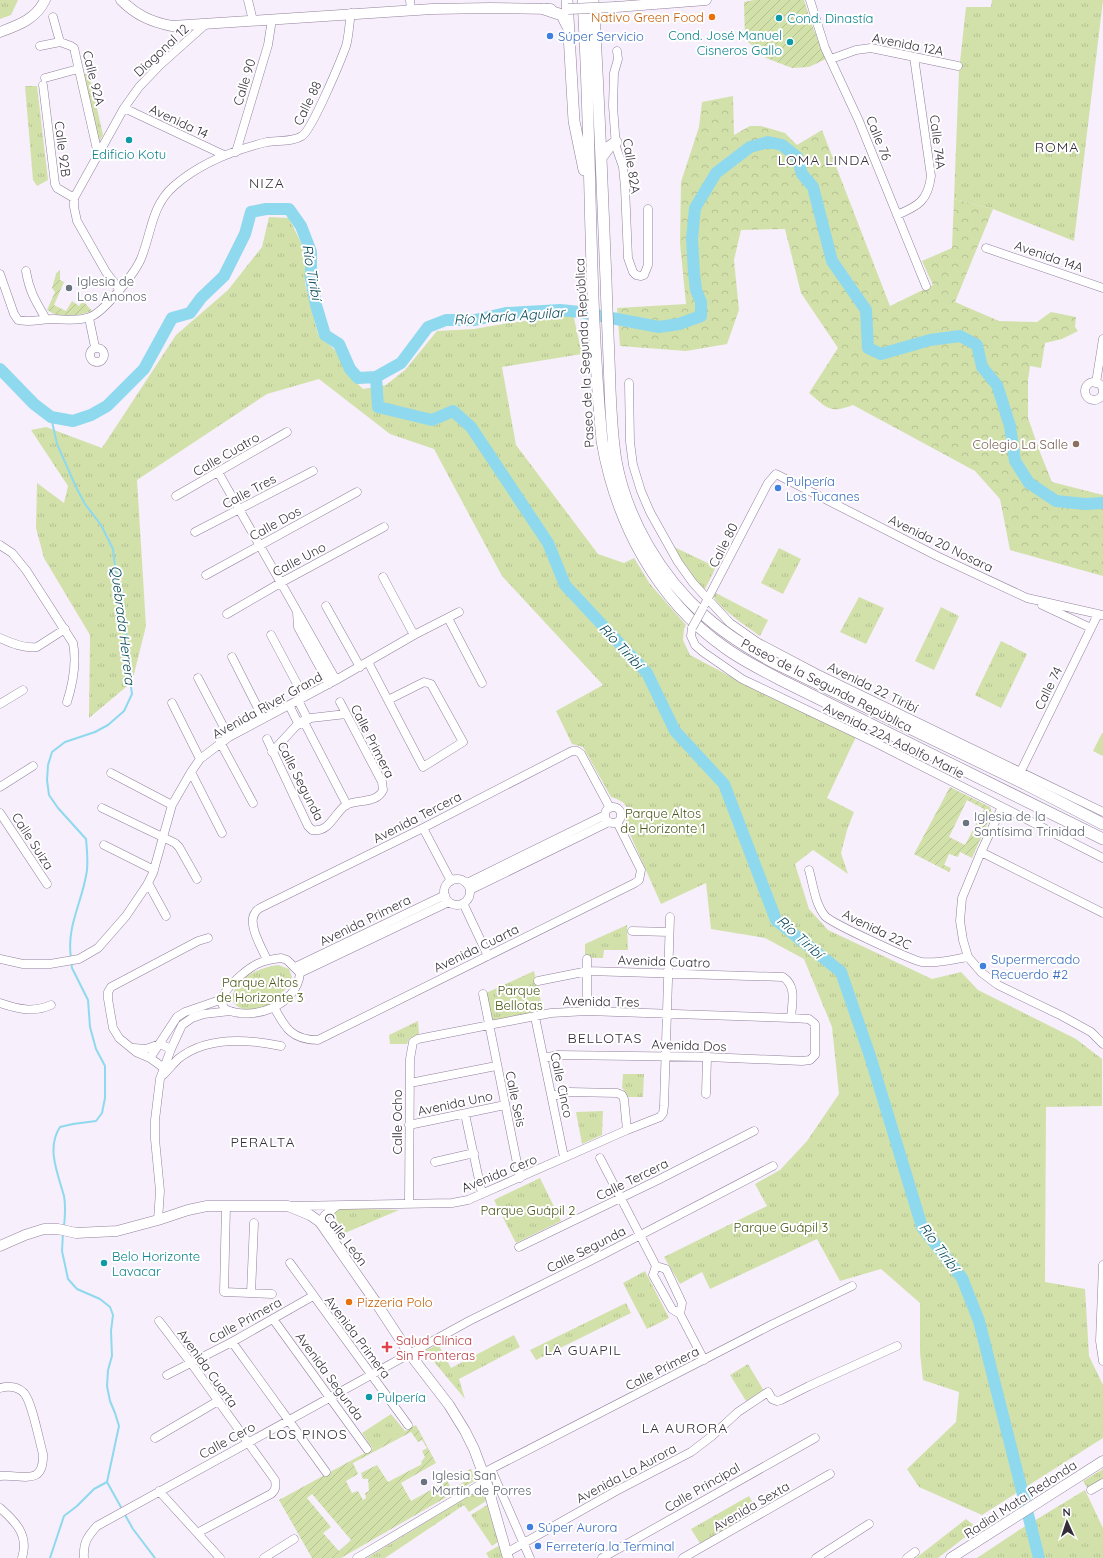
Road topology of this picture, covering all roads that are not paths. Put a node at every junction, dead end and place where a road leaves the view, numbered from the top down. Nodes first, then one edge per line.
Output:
1 (45, 0) edge
2 (121, 0) edge
3 (248, 0) edge
4 (583, 0) edge
5 (593, 0) edge
6 (706, 0) edge
7 (810, 0) edge
8 (689, 1) edge
9 (410, 5) edge
10 (567, 5) edge
11 (544, 9) junction
12 (351, 14) junction
13 (53, 17) dead end
14 (272, 19) junction
15 (253, 21) junction
16 (206, 24) junction
17 (569, 29) junction
18 (0, 32) edge
19 (60, 42) junction
20 (40, 46) dead end
21 (617, 51) dead end
22 (914, 57) junction
23 (831, 59) junction
24 (958, 66) dead end
25 (78, 69) junction
26 (124, 108) junction
27 (616, 142) junction
28 (236, 152) junction
29 (98, 154) junction
30 (224, 155) junction
31 (601, 158) junction
32 (590, 197) junction
33 (74, 198) junction
34 (648, 209) dead end
35 (897, 215) junction
36 (986, 248) dead end
37 (26, 271) dead end
38 (0, 274) edge
39 (926, 286) dead end
40 (1103, 288) edge
41 (119, 290) junction
42 (89, 318) junction
43 (46, 319) junction
44 (1103, 339) edge
45 (95, 347) dead end
46 (629, 383) dead end
47 (1096, 383) dead end
48 (287, 432) dead end
49 (313, 471) dead end
50 (218, 472) junction
51 (776, 474) joint
52 (357, 492) dead end
53 (176, 496) dead end
54 (240, 509) junction
55 (384, 527) dead end
56 (196, 532) dead end
57 (260, 544) junction
58 (0, 545) edge
59 (206, 575) dead end
60 (383, 577) dead end
61 (282, 582) junction
62 (1027, 598) junction
63 (708, 600) junction
64 (326, 606) dead end
65 (459, 612) dead end
66 (227, 614) dead end
67 (1100, 614) edge
68 (448, 618) junction
69 (692, 628) joint
70 (1091, 628) junction
71 (65, 629) junction
72 (271, 635) dead end
73 (414, 635) junction
74 (0, 638) edge
75 (232, 658) dead end
76 (368, 662) junction
77 (360, 666) junction
78 (198, 678) dead end
79 (332, 682) junction
80 (482, 683) dead end
81 (23, 690) dead end
82 (301, 699) junction
83 (388, 700) junction
84 (67, 702) dead end
85 (340, 702) dead end
86 (172, 703) dead end
87 (0, 704) edge
88 (289, 705) junction
89 (346, 714) junction
90 (263, 718) junction
91 (304, 722) junction
92 (229, 737) junction
93 (267, 739) dead end
94 (220, 742) junction
95 (272, 752) junction
96 (200, 759) junction
97 (33, 766) dead end
98 (191, 772) junction
99 (111, 773) dead end
100 (1020, 773) junction
101 (1026, 784) junction
102 (0, 787) edge
103 (254, 803) dead end
104 (172, 805) junction
105 (346, 805) junction
106 (1002, 807) junction
107 (102, 808) dead end
108 (1103, 812) edge
109 (0, 813) edge
110 (610, 816) junction
111 (1103, 824) edge
112 (423, 828) junction
113 (222, 834) dead end
114 (162, 838) junction
115 (1103, 839) edge
116 (104, 845) dead end
117 (981, 852) junction
118 (1103, 858) edge
119 (154, 870) junction
120 (809, 870) dead end
121 (197, 879) dead end
122 (451, 881) junction
123 (148, 883) junction
124 (47, 884) dead end
125 (468, 887) junction
126 (447, 898) junction
127 (463, 903) junction
128 (1103, 913) edge
129 (166, 916) dead end
130 (670, 917) dead end
131 (632, 931) dead end
132 (669, 932) junction
133 (208, 938) dead end
134 (488, 956) junction
135 (968, 957) junction
136 (0, 959) edge
137 (587, 959) dead end
138 (267, 960) junction
139 (298, 970) junction
140 (588, 971) junction
141 (668, 974) junction
142 (538, 981) dead end
143 (483, 994) dead end
144 (222, 998) junction
145 (0, 1003) edge
146 (51, 1005) dead end
147 (274, 1007) junction
148 (230, 1011) junction
149 (587, 1011) junction
150 (667, 1014) junction
151 (535, 1016) junction
152 (791, 1018) junction
153 (488, 1025) junction
154 (413, 1042) joint
155 (160, 1044) junction
156 (1103, 1044) edge
157 (128, 1046) junction
158 (281, 1046) dead end
159 (170, 1049) junction
160 (666, 1056) junction
161 (708, 1057) junction
162 (150, 1058) junction
163 (544, 1058) junction
164 (496, 1066) junction
165 (164, 1068) junction
166 (160, 1079) junction
167 (410, 1083) junction
168 (706, 1094) dead end
169 (552, 1096) junction
170 (505, 1105) junction
171 (465, 1114) junction
172 (409, 1125) junction
173 (627, 1130) junction
174 (754, 1131) dead end
175 (474, 1154) junction
176 (564, 1157) junction
177 (600, 1158) dead end
178 (435, 1162) dead end
179 (774, 1166) dead end
180 (520, 1178) junction
181 (482, 1194) junction
182 (621, 1198) junction
183 (409, 1203) junction
184 (226, 1206) junction
185 (288, 1206) junction
186 (338, 1206) junction
187 (158, 1220) junction
188 (320, 1222) junction
189 (254, 1223) dead end
190 (641, 1235) junction
191 (0, 1246) edge
192 (519, 1247) dead end
193 (290, 1262) dead end
194 (1103, 1265) edge
195 (656, 1266) junction
196 (852, 1286) dead end
197 (251, 1293) junction
198 (272, 1294) dead end
199 (313, 1296) junction
200 (680, 1314) junction
201 (273, 1318) junction
202 (159, 1321) dead end
203 (232, 1342) junction
204 (897, 1346) dead end
205 (409, 1353) junction
206 (704, 1360) junction
207 (1103, 1361) edge
208 (191, 1363) junction
209 (371, 1374) junction
210 (167, 1375) dead end
211 (0, 1388) edge
212 (330, 1397) junction
213 (218, 1401) junction
214 (288, 1420) junction
215 (408, 1425) dead end
216 (155, 1438) dead end
217 (815, 1438) dead end
218 (248, 1442) junction
219 (367, 1449) dead end
220 (1103, 1461) edge
221 (326, 1472) dead end
222 (486, 1474) junction
223 (830, 1474) dead end
224 (0, 1476) edge
225 (1103, 1483) edge
226 (1091, 1490) dead end
227 (159, 1491) junction
228 (0, 1508) edge
229 (869, 1524) dead end
230 (197, 1534) junction
231 (294, 1539) dead end
232 (524, 1543) junction
233 (915, 1552) dead end
234 (507, 1555) edge
235 (22, 1558) edge
236 (84, 1558) edge
237 (220, 1558) edge
238 (264, 1558) edge
239 (357, 1558) edge
240 (530, 1558) edge
241 (602, 1558) edge
242 (683, 1558) edge
243 (816, 1558) edge
244 (907, 1558) edge
245 (951, 1558) edge

1 - 18 main road
2 - 16 main road
3 - 15 street
4 - 32 highway, Paseo de la Segunda República
5 - 31 highway, Paseo de la Segunda República
6 - 8 main road
7 - 23 street, Calle 76
8 - 10 main road, bridge
9 - 11 main road
9 - 12 main road
10 - 11 main road
10 - 17 highway
11 - 17 highway
12 - 14 main road
12 - 28 street, Calle 88
13 - 19 street
14 - 15 main road
14 - 28 street, Calle 90
15 - 16 main road
16 - 26 street, Diagonal 12
17 - 32 highway
19 - 20 street
19 - 25 street, Calle 92A
21 - 27 street, Calle 82A
22 - 23 street, Avenida 12A
22 - 24 street, Avenida 12A
22 - 35 street, Calle 74A
23 - 35 street, Calle 76
25 - 29 street, Calle 92A
25 - 33 street, Calle 92B
26 - 29 street, Diagonal 12
26 - 30 street, Avenida 14
27 - 31 highway
27 - 34 street, Calle 82A
28 - 30 street
29 - 33 street, Diagonal 12
30 - 41 street
31 - 101 highway, Paseo de la Segunda República
32 - 115 highway, Paseo de la Segunda República
33 - 41 street
35 - 39 street, Calle 76
36 - 40 street, Avenida 14A
37 - 43 street
38 - 43 street
41 - 42 street
42 - 43 street
42 - 45 street
44 - 47 street
46 - 63 street, Avenida 22 Tiribí
48 - 50 street, Calle Cuatro
49 - 54 street, Calle Tres
50 - 53 street, Calle Cuatro
50 - 54 street
51 - 62 street, Avenida 20 Nosara
51 - 63 street, Calle 80
52 - 57 street, Calle Dos
54 - 56 street, Calle Tres
54 - 57 street
55 - 61 street, Calle Uno
57 - 59 street, Calle Dos
57 - 61 street
58 - 71 street
60 - 73 street
61 - 66 street, Calle Uno
61 - 79 street
62 - 67 street, Avenida 20 Nosara
62 - 70 street
63 - 69 street, Calle 80, bridge
63 - 100 street, Avenida 22 Tiribí
64 - 77 street
65 - 68 street, Avenida River Grand
67 - 70 street, Calle 74
68 - 73 street, Avenida River Grand
68 - 80 street
69 - 106 street, Avenida 22A Adolfo Marie
70 - 100 street, Calle 74
71 - 74 street
71 - 84 street
72 - 82 street
73 - 76 street, Avenida River Grand
75 - 90 street
76 - 77 street, Avenida River Grand
76 - 83 street
77 - 79 street, Avenida River Grand
78 - 92 street
79 - 82 street, Avenida River Grand
81 - 87 street
82 - 88 street, Avenida River Grand
82 - 91 street
83 - 83 street
85 - 89 street, Calle Primera
86 - 96 street
88 - 90 street, Avenida River Grand
88 - 91 street
89 - 91 street
89 - 105 street, Calle Primera
90 - 92 street, Avenida River Grand
91 - 95 street
91 - 105 street
92 - 94 street, Avenida River Grand
93 - 95 street, Calle Segunda
94 - 96 street, Avenida River Grand
94 - 103 street
95 - 105 street, Calle Segunda
96 - 98 street, Avenida River Grand
97 - 102 street
98 - 104 street, Avenida River Grand
98 - 113 street
99 - 104 street
100 - 101 highway
100 - 108 street, Avenida 22 Tiribí
101 - 111 highway, Paseo de la Segunda República
104 - 114 street, Avenida River Grand
106 - 117 street
106 - 118 street, Avenida 22A Adolfo Marie
107 - 114 street
109 - 124 street, Calle Suiza
110 - 112 street, Avenida Tercera
110 - 125 street
110 - 134 street, Avenida Cuarta
112 - 122 street
112 - 138 street, Avenida Tercera
114 - 119 street, Avenida River Grand
114 - 121 street
116 - 119 street
117 - 128 street
117 - 135 street
119 - 123 street, Avenida River Grand
120 - 135 street, Avenida 22C
122 - 125 street
122 - 126 street
123 - 129 street
123 - 136 street, Avenida River Grand
125 - 127 street
126 - 127 street
126 - 139 street, Avenida Primera
127 - 134 street
130 - 132 street
131 - 132 street
132 - 141 street
133 - 157 street
134 - 147 street, Avenida Cuarta
135 - 156 street
137 - 140 street
138 - 139 street
138 - 144 street
139 - 147 street
140 - 141 street, Avenida Cuatro
140 - 142 street, Avenida Cuatro
140 - 149 street
141 - 150 street
141 - 152 street, Avenida Cuatro
143 - 153 street, Calle Seis
144 - 148 street
144 - 155 street
145 - 146 street
147 - 148 street
148 - 159 street
149 - 150 street, Avenida Tres
149 - 151 street, Avenida Tres
150 - 152 street, Avenida Tres
150 - 160 street
151 - 153 street, Avenida Tres
151 - 163 street, Calle Cinco
152 - 161 street, Avenida Dos
153 - 154 street, Avenida Tres
153 - 164 street, Calle Seis
154 - 167 street, Calle Ocho
155 - 157 street
155 - 159 street
155 - 162 street
157 - 162 street
158 - 166 street
159 - 165 street
160 - 161 street, Avenida Dos
160 - 163 street, Avenida Dos
160 - 173 street, Avenida Cero
161 - 168 street
162 - 165 street
163 - 169 street, Calle Cinco
164 - 167 street
164 - 170 street, Calle Seis
165 - 166 street
166 - 187 street
167 - 172 street, Calle Ocho
169 - 173 street
169 - 176 street, Calle Cinco
170 - 171 street, Avenida Uno
170 - 180 street, Calle Seis
171 - 172 street, Avenida Uno
171 - 175 street
172 - 183 street, Calle Ocho
173 - 176 street, Avenida Cero
174 - 182 street, Calle Tercera
175 - 178 street
175 - 181 street
176 - 180 street, Avenida Cero
177 - 182 street
179 - 190 street, Calle Segunda
180 - 181 street, Avenida Cero
181 - 183 street, Avenida Cero
182 - 190 street
182 - 192 street, Calle Tercera
183 - 186 street, Avenida Cero
184 - 185 main road, Calle León
184 - 187 main road, Calle León
184 - 197 street
185 - 186 street, Avenida Cero
185 - 188 main road, Calle León
186 - 188 street
187 - 191 main road, Calle León
188 - 205 main road, Calle León
189 - 197 street
190 - 195 street
190 - 205 street, Calle Segunda
193 - 199 street, Avenida Primera
194 - 207 street
195 - 200 street
195 - 200 street
196 - 206 street, Calle Primera
197 - 198 street
199 - 201 street, Calle Primera
199 - 209 street, Avenida Primera
200 - 206 street
201 - 203 street, Calle Primera
201 - 212 street, Avenida Segunda
202 - 208 street, Avenida Cuarta
203 - 208 street, Calle Primera
203 - 214 street
204 - 232 street, Avenida La Aurora
205 - 209 street, Calle Cero
205 - 222 main road, Calle León
206 - 222 street, Calle Primera
208 - 210 street, Calle Primera
208 - 213 street, Avenida Cuarta
209 - 212 street, Calle Cero
209 - 215 street, Avenida Primera
211 - 224 street
212 - 214 street, Calle Cero
212 - 219 street, Avenida Segunda
213 - 216 street
213 - 218 street, Avenida Cuarta
214 - 218 street, Calle Cero
214 - 221 street
217 - 241 street, Calle Principal
218 - 227 street, Calle Cero
218 - 230 street, Avenida Cuarta
220 - 245 main road, Radial Mata Redonda
222 - 232 street
222 - 234 main road, Calle León
222 - 239 street, Calle Primera
223 - 242 street, Avenida Sexta
225 - 226 street
227 - 230 street
227 - 236 street, Calle Cero
228 - 235 street
229 - 243 street
230 - 237 street
231 - 238 street
232 - 234 street, Avenida La Aurora
232 - 240 street
233 - 244 street

